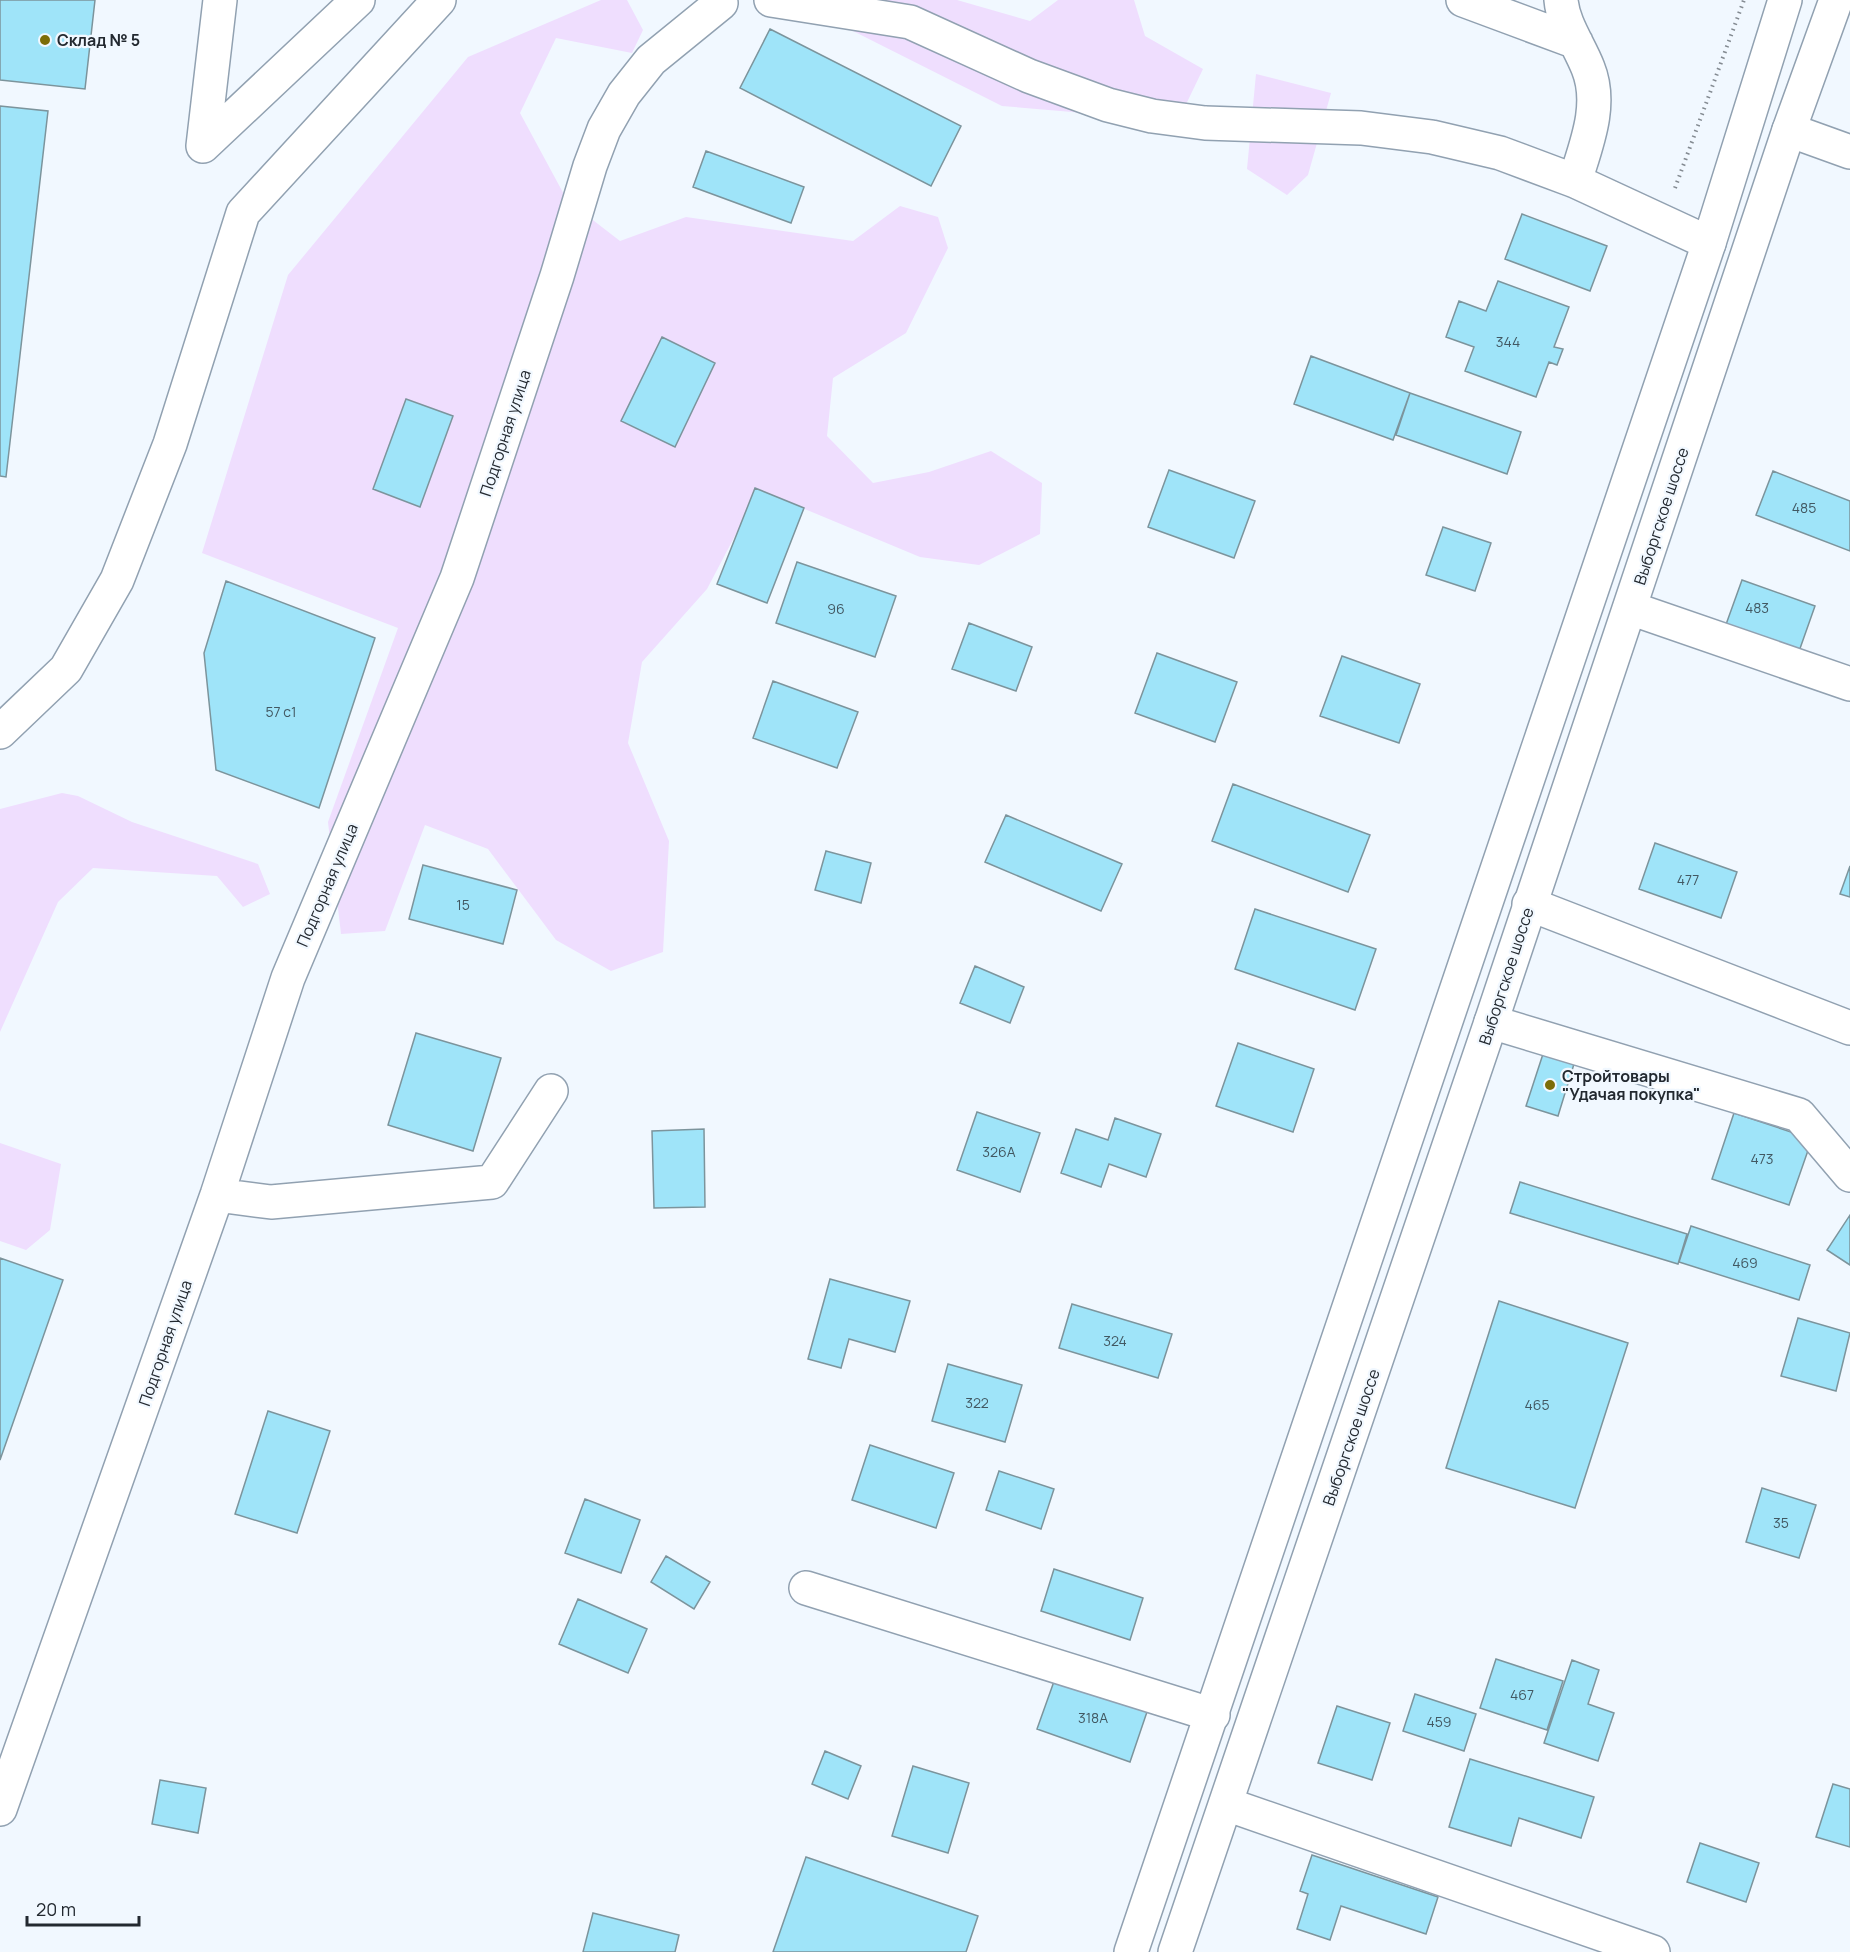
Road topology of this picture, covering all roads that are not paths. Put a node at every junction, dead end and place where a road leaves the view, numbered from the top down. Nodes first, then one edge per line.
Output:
1 (220, 0) edge
2 (358, 0) edge
3 (439, 0) edge
4 (769, 0) edge
5 (1463, 0) edge
6 (1561, 0) edge
7 (1785, 0) edge
8 (1836, 0) edge
9 (719, 1) edge
10 (1576, 42) junction
11 (1789, 130) junction
12 (1850, 152) edge
13 (1575, 180) junction
14 (1709, 243) junction
15 (1630, 608) junction
16 (1850, 684) edge
17 (0, 732) edge
18 (1529, 904) junction
19 (1491, 1022) junction
20 (1850, 1028) edge
21 (550, 1091) dead end
22 (1850, 1175) edge
23 (217, 1195) junction
24 (806, 1588) dead end
25 (1213, 1715) junction
26 (1226, 1804) junction
27 (0, 1809) edge
28 (1131, 1952) edge
29 (1175, 1952) edge
30 (1653, 1952) edge

1 - 2 main road
3 - 17 main road
4 - 9 main road
4 - 13 main road
5 - 10 main road
6 - 10 main road
7 - 14 main road
8 - 11 main road, Выборгское шоссе
9 - 23 main road, Подгорная улица
10 - 13 main road
11 - 12 main road
11 - 15 main road, Выборгское шоссе
13 - 14 main road
14 - 25 main road
15 - 16 main road
15 - 18 main road, Выборгское шоссе
18 - 19 main road, Выборгское шоссе
18 - 20 main road
19 - 22 main road
19 - 26 main road, Выборгское шоссе
21 - 23 main road
23 - 27 main road, Подгорная улица
24 - 25 main road
25 - 28 main road
26 - 29 main road, Выборгское шоссе
26 - 30 main road

